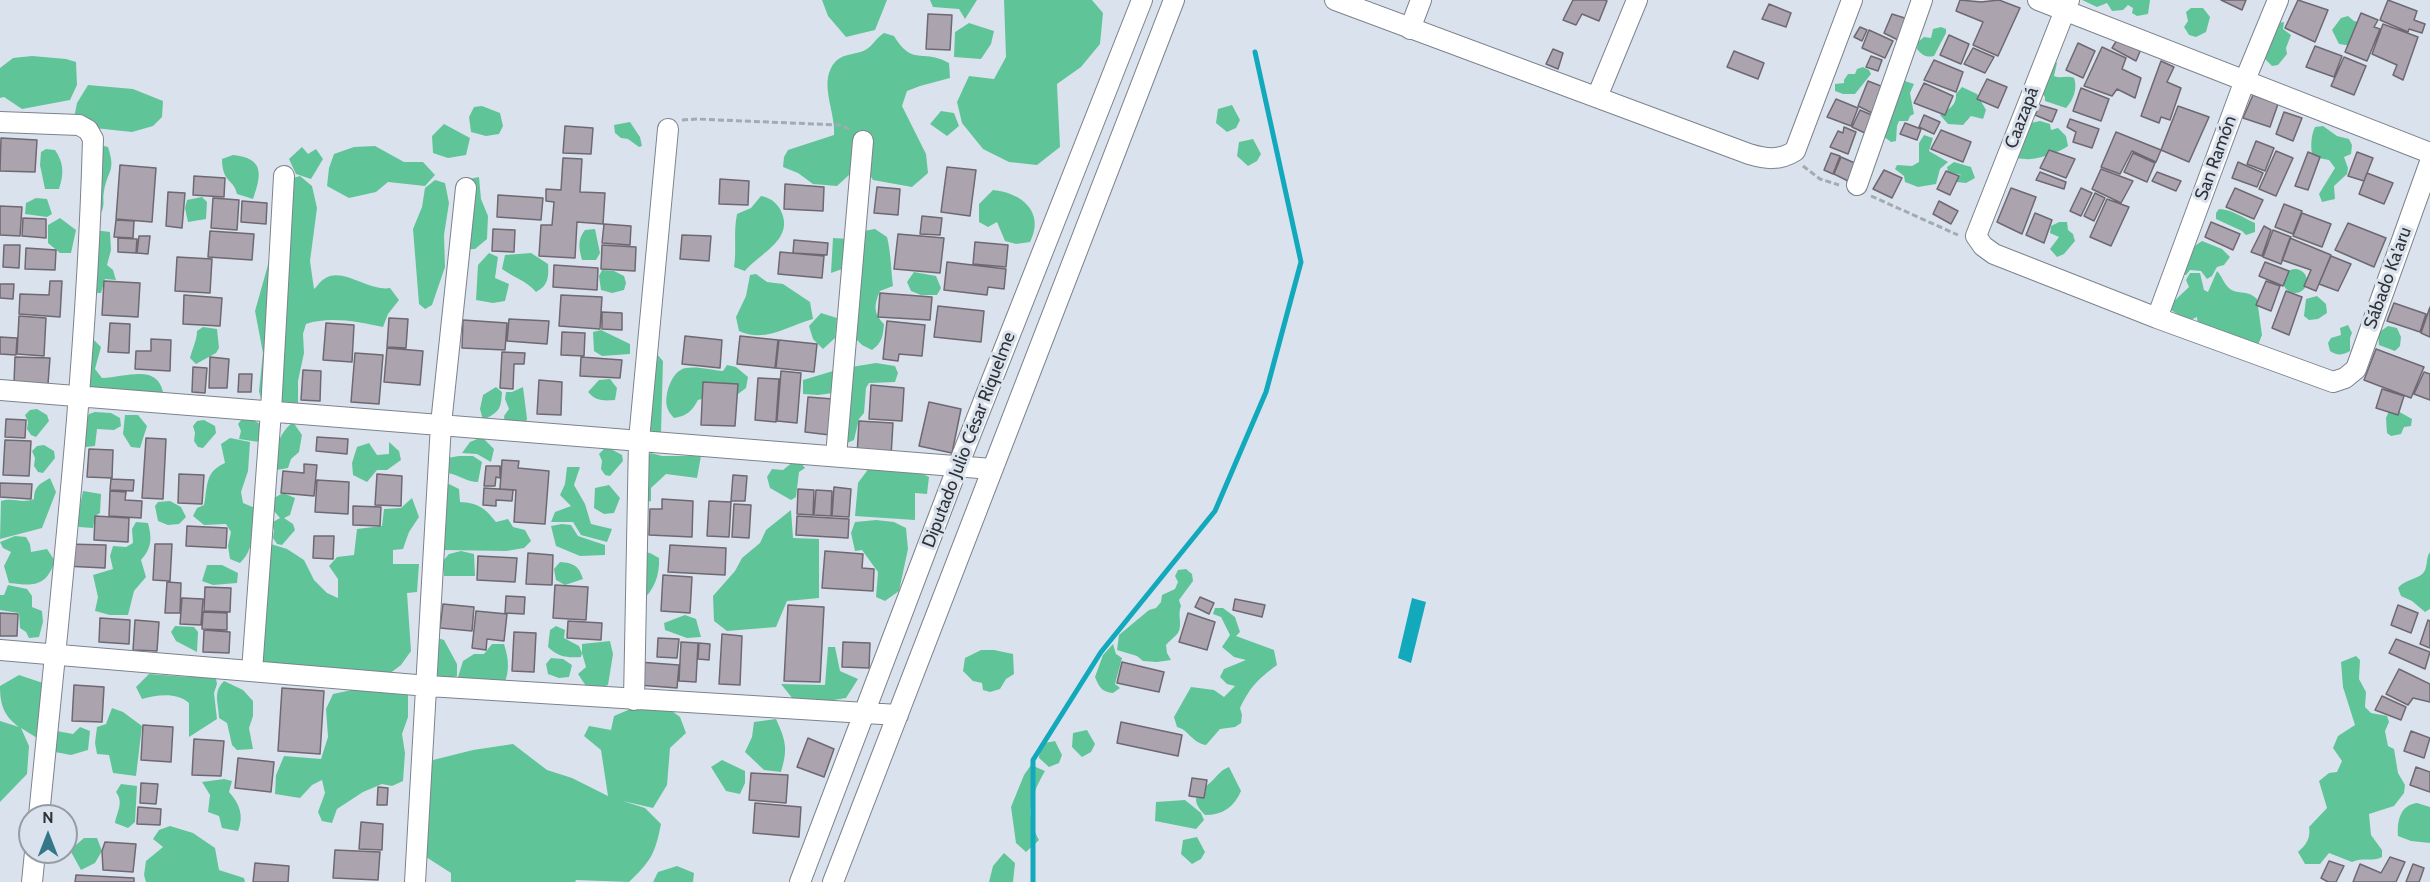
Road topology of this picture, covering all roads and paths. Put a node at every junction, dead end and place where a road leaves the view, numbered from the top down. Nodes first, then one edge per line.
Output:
1 (1142, 0) edge
2 (1174, 0) edge
3 (1335, 0) edge
4 (1421, 0) edge
5 (1637, 0) edge
6 (1852, 0) edge
7 (1922, 0) edge
8 (2038, 0) edge
9 (2278, 0) edge
10 (2066, 5) edge
11 (1410, 29) junction
12 (2245, 80) junction
13 (1596, 97) junction
14 (0, 122) edge
15 (668, 129) joint
16 (862, 141) joint
17 (1795, 151) junction
18 (2430, 153) edge
19 (2430, 162) edge
20 (284, 176) dead end
21 (1857, 185) junction
22 (466, 188) dead end
23 (1976, 236) junction
24 (2157, 318) junction
25 (0, 390) edge
26 (78, 396) junction
27 (271, 411) junction
28 (441, 424) junction
29 (639, 440) junction
30 (836, 456) junction
31 (958, 466) junction
32 (992, 469) junction
33 (0, 650) edge
34 (55, 655) junction
35 (252, 671) junction
36 (428, 686) junction
37 (634, 700) junction
38 (865, 714) junction
39 (898, 715) junction
40 (40, 804) edge
41 (34, 864) edge
42 (32, 882) edge
43 (415, 882) edge
44 (800, 882) edge
45 (833, 882) edge

1 - 31 street, Diputado Julio César Riquelme
2 - 32 street, Diputado Julio César Riquelme
3 - 11 street
4 - 11 street
5 - 13 street
6 - 17 street
7 - 21 street
8 - 10 street
9 - 12 street, San Ramón
10 - 12 street
10 - 23 street, Caazapá
11 - 13 street
12 - 18 street
12 - 24 street, San Ramón
13 - 17 street
14 - 26 street
15 - 16 path
15 - 29 street
16 - 30 street
17 - 21 path
19 - 24 street, Sábado Ka'aru
20 - 27 street
21 - 23 path
22 - 28 street
23 - 24 street
25 - 26 street
26 - 27 street
26 - 34 street
27 - 28 street
27 - 35 street
28 - 29 street
28 - 36 street
29 - 30 street
29 - 37 street
30 - 31 street
31 - 32 street
31 - 38 street, Diputado Julio César Riquelme
32 - 39 street, Diputado Julio César Riquelme
33 - 34 street
34 - 35 street
34 - 40 street
35 - 36 street
36 - 37 street
36 - 43 street
37 - 38 street
38 - 39 street
38 - 44 street, Diputado Julio César Riquelme
39 - 45 street, Diputado Julio César Riquelme
41 - 42 street

